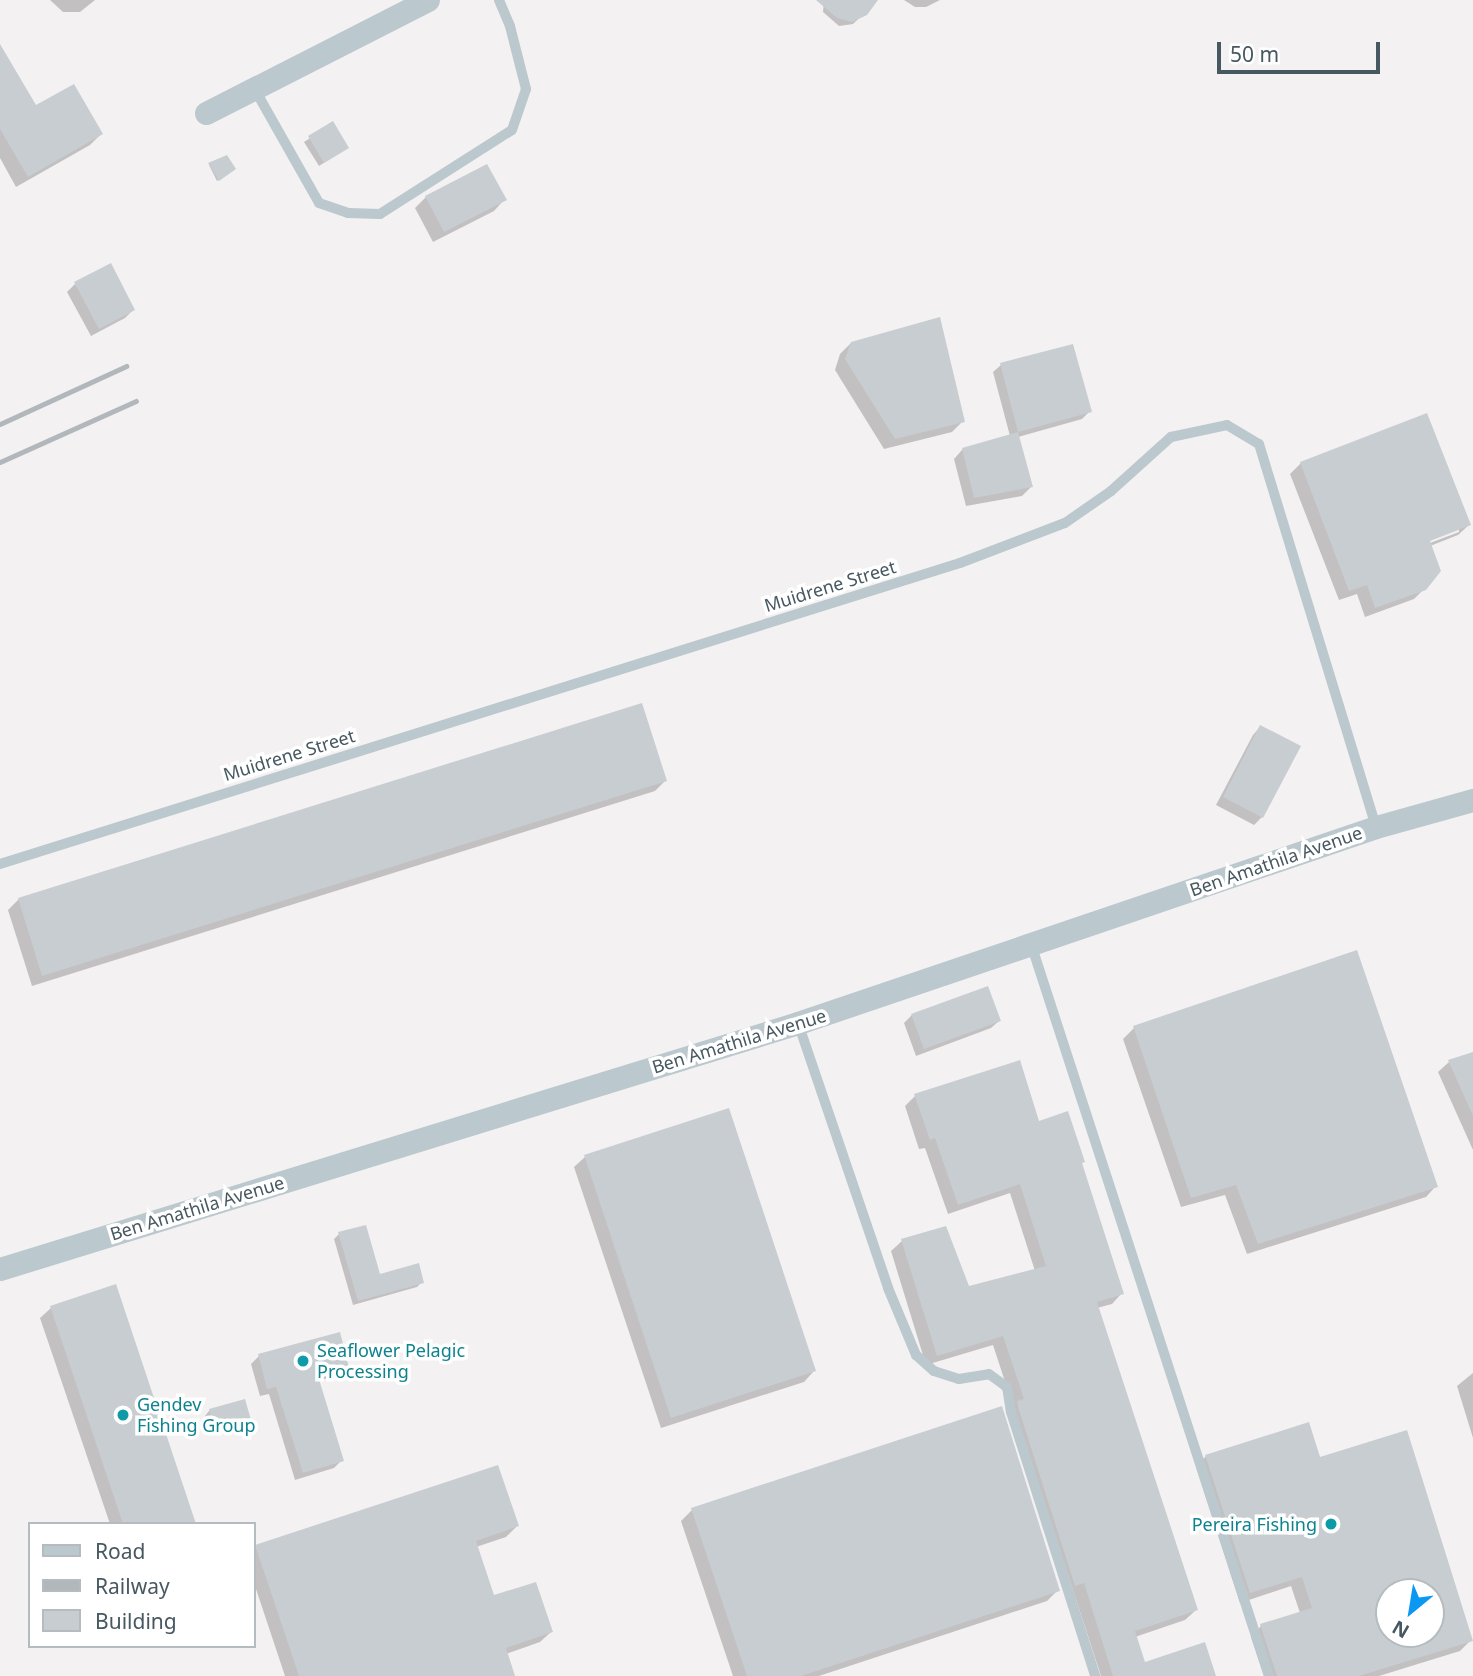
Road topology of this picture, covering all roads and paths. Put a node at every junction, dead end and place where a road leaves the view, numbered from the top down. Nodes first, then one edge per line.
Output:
1 (428, 0) edge
2 (499, 0) edge
3 (254, 88) junction
4 (206, 113) dead end
5 (1473, 800) edge
6 (1376, 827) junction
7 (0, 864) edge
8 (1031, 944) junction
9 (798, 1023) junction
10 (0, 1269) edge
11 (1095, 1676) edge
12 (1269, 1676) edge

1 - 3 street
2 - 3 lane
3 - 4 street
5 - 6 street, Ben Amathila Avenue
6 - 7 lane, Muidrene Street
6 - 8 street, Ben Amathila Avenue
8 - 9 street, Ben Amathila Avenue
8 - 12 lane
9 - 10 street, Ben Amathila Avenue
9 - 11 lane

